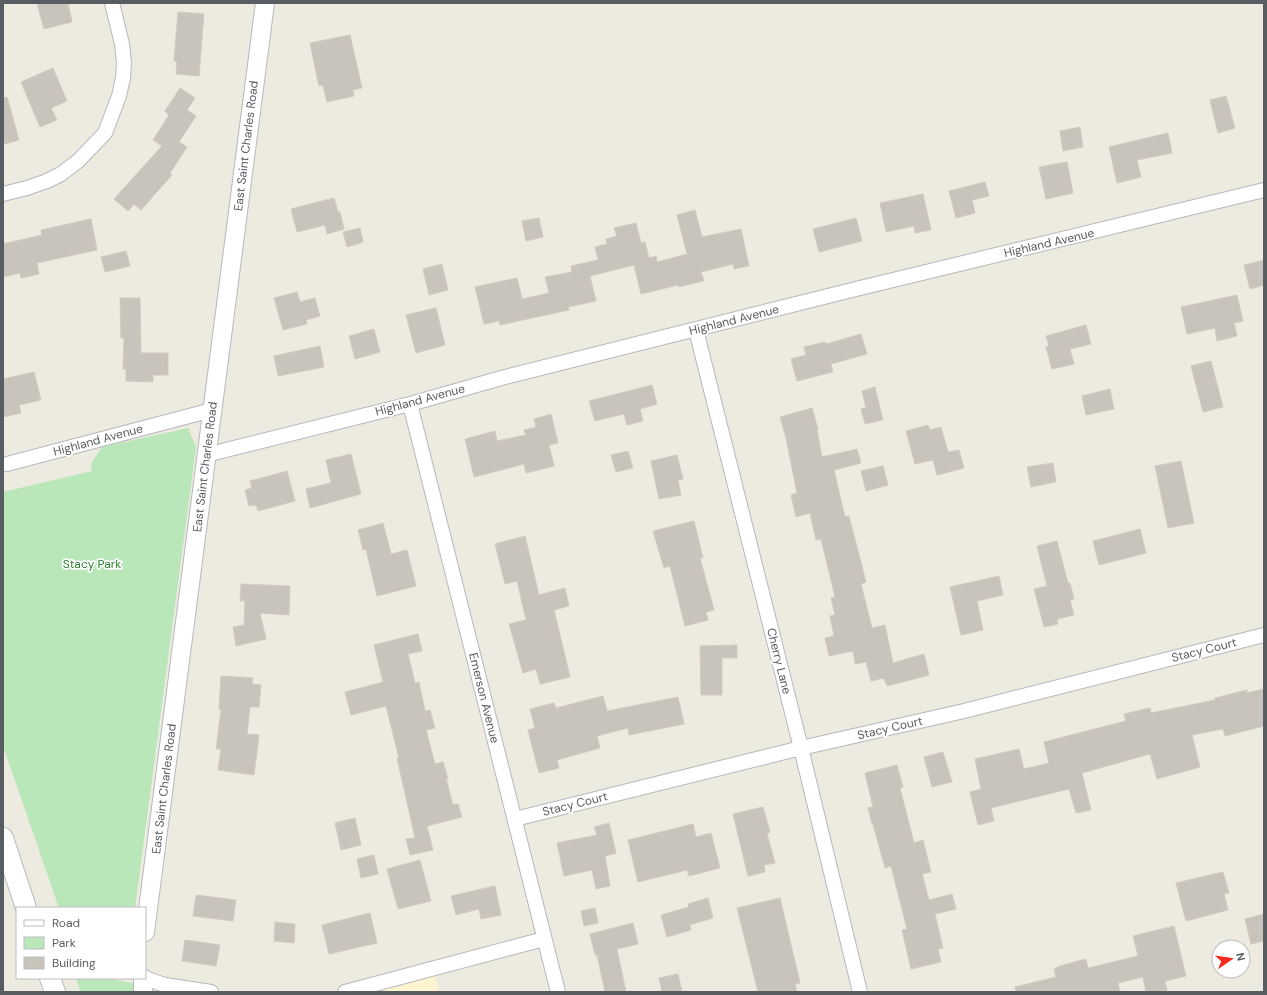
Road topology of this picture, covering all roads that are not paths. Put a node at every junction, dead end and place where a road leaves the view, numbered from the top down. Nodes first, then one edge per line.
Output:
1 (112, 3) edge
2 (265, 3) edge
3 (1264, 190) edge
4 (3, 194) edge
5 (696, 330) junction
6 (410, 404) junction
7 (212, 410) junction
8 (206, 455) junction
9 (7, 464) dead end
10 (1264, 635) edge
11 (801, 748) junction
12 (515, 819) junction
13 (3, 838) edge
14 (26, 907) edge
15 (146, 924) edge
16 (544, 939) junction
17 (50, 979) edge
18 (143, 979) edge
19 (146, 979) edge
20 (55, 992) edge
21 (143, 992) edge
22 (211, 992) edge
23 (345, 992) edge
24 (558, 992) edge
25 (860, 992) edge

1 - 4 street
2 - 7 street, East Saint Charles Road
3 - 5 street, Highland Avenue
5 - 6 street, Highland Avenue
5 - 11 street, Cherry Lane
6 - 8 street, Highland Avenue
6 - 12 street, Emerson Avenue
7 - 8 street, East Saint Charles Road
7 - 9 street, Highland Avenue
8 - 15 street, East Saint Charles Road
10 - 11 street, Stacy Court
11 - 12 street, Stacy Court
11 - 25 street, Cherry Lane
12 - 16 street, Emerson Avenue
13 - 14 main road
16 - 23 street
16 - 24 street, Emerson Avenue
17 - 20 main road
18 - 21 street
19 - 22 street

